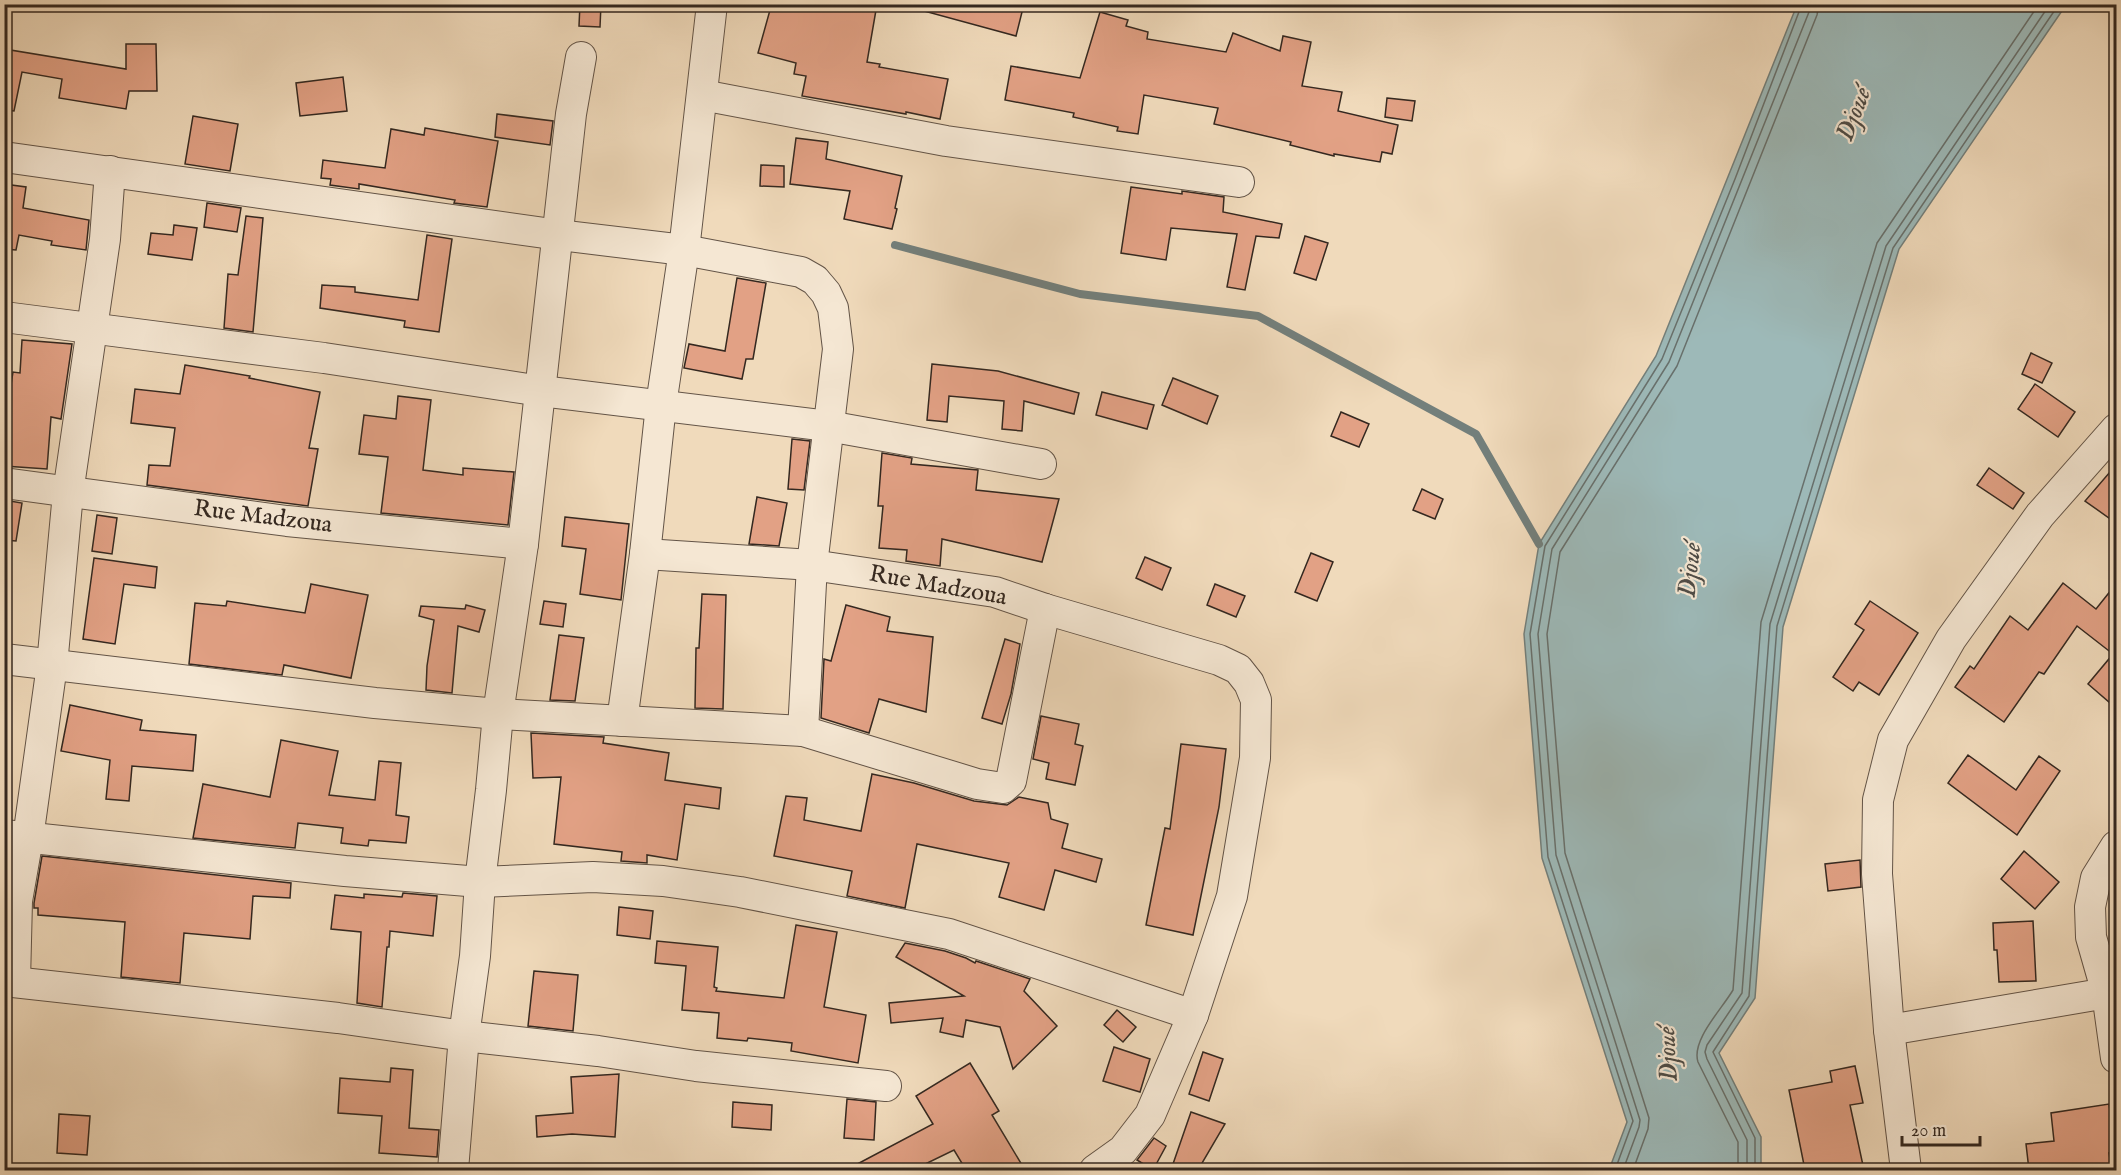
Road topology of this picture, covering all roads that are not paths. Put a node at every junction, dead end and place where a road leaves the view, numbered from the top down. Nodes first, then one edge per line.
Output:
1 (712, 4) edge
2 (581, 57) dead end
3 (702, 95) junction
4 (4, 157) edge
5 (110, 171) junction
6 (1239, 182) dead end
7 (559, 235) junction
8 (684, 250) junction
9 (4, 317) edge
10 (91, 328) junction
11 (541, 391) junction
12 (661, 405) junction
13 (828, 426) junction
14 (2116, 429) edge
15 (1041, 464) dead end
16 (4, 483) edge
17 (68, 493) junction
18 (523, 544) junction
19 (645, 554) junction
20 (812, 565) junction
21 (1045, 609) junction
22 (4, 659) edge
23 (52, 665) junction
24 (498, 714) junction
25 (622, 721) junction
26 (803, 731) junction
27 (16, 836) edge
28 (2116, 846) edge
29 (480, 882) junction
30 (10, 981) edge
31 (2107, 993) junction
32 (1194, 1015) junction
33 (1889, 1030) junction
34 (464, 1036) junction
35 (2116, 1058) edge
36 (886, 1086) dead end
37 (453, 1170) edge
38 (1095, 1170) edge
39 (1906, 1170) edge

1 - 3 street
2 - 7 street
3 - 6 street
3 - 8 street
4 - 5 street
5 - 7 street
5 - 10 street
7 - 8 street
7 - 11 street
8 - 12 street
8 - 13 street
9 - 10 street
10 - 11 street
10 - 17 street
11 - 12 street
11 - 18 street
12 - 13 street
12 - 19 street
13 - 15 street
13 - 20 street
14 - 33 street
16 - 17 street, Rue Madzoua
17 - 18 street, Rue Madzoua
17 - 23 street
18 - 24 street
19 - 20 street, Rue Madzoua
19 - 25 street
20 - 21 street, Rue Madzoua
20 - 26 street
21 - 26 street
21 - 32 street, Rue Madzoua
22 - 23 street
23 - 24 street
23 - 27 street
24 - 25 street
24 - 29 street
25 - 26 street
27 - 29 street
27 - 30 street
28 - 31 street
29 - 32 street
29 - 34 street
30 - 34 street
31 - 33 street
31 - 35 street
32 - 38 street
33 - 39 street
34 - 36 street
34 - 37 street

